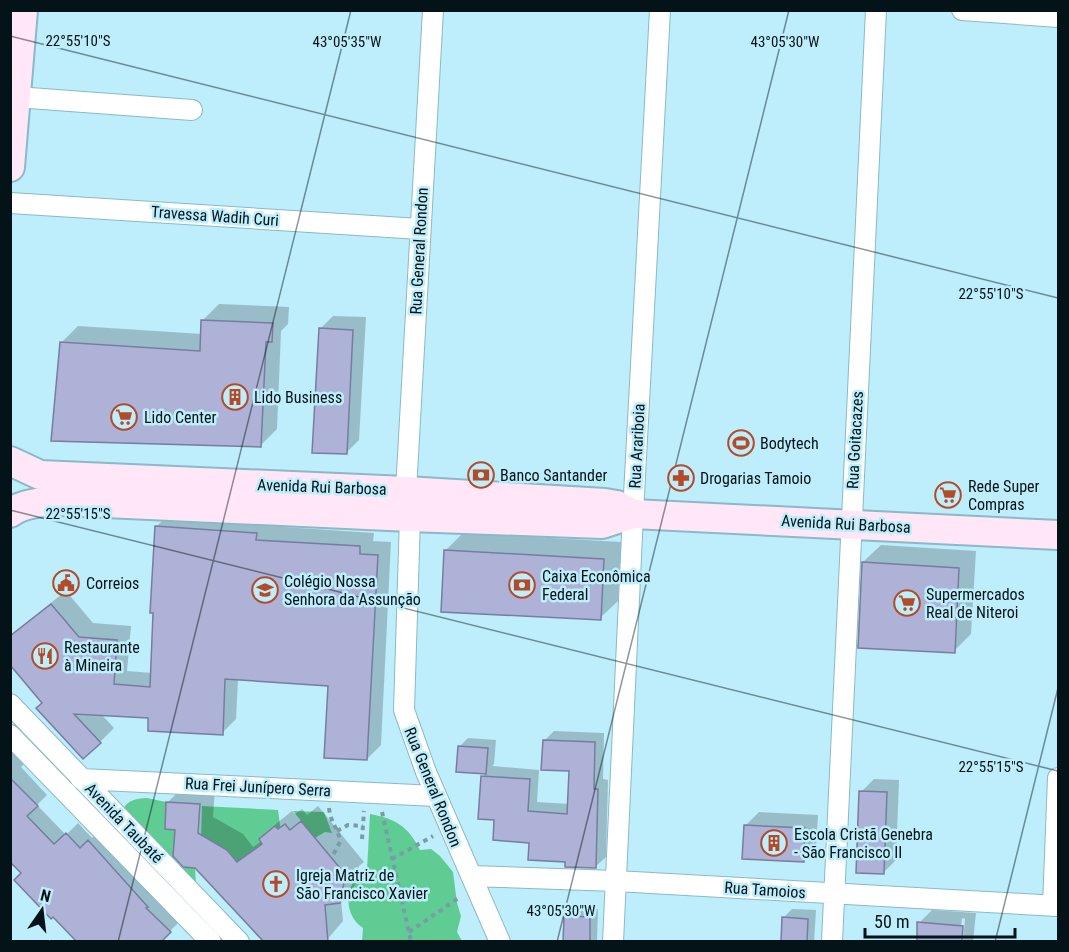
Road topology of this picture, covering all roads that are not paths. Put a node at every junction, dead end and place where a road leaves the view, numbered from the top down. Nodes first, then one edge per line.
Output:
1 (23, 10) edge
2 (433, 10) edge
3 (660, 10) edge
4 (876, 10) edge
5 (962, 10) edge
6 (1059, 17) edge
7 (16, 97) junction
8 (192, 110) dead end
9 (10, 167) edge
10 (10, 203) edge
11 (420, 229) junction
12 (10, 461) edge
13 (408, 504) junction
14 (10, 513) edge
15 (633, 514) junction
16 (851, 524) junction
17 (1059, 535) edge
18 (10, 704) edge
19 (10, 735) edge
20 (1059, 778) edge
21 (81, 779) junction
22 (436, 796) junction
23 (473, 881) junction
24 (616, 881) junction
25 (834, 895) junction
26 (1056, 906) edge
27 (211, 942) edge
28 (239, 942) edge
29 (500, 942) edge
30 (613, 942) edge
31 (832, 942) edge

1 - 7 main road
2 - 11 street, Rua General Rondon
3 - 15 street, Rua Arariboia
4 - 16 street, Rua Goitacazes
5 - 6 street
7 - 8 street
7 - 9 main road
10 - 11 street, Travessa Wadih Curi
11 - 13 street, Rua General Rondon
12 - 13 main road, Avenida Rui Barbosa
13 - 14 main road, Avenida Rui Barbosa
13 - 15 main road, Avenida Rui Barbosa
13 - 22 street, Rua General Rondon
15 - 16 main road, Avenida Rui Barbosa
15 - 24 street, Rua Arariboia
16 - 17 main road, Avenida Rui Barbosa
16 - 25 street, Rua Goitacazes
18 - 21 street, Avenida Taubaté
19 - 27 street, Avenida Taubaté
20 - 26 street
21 - 22 street, Rua Frei Junípero Serra
21 - 28 street, Avenida Taubaté
22 - 23 street, Rua General Rondon
23 - 24 street, Rua Tamoios
23 - 29 street, Rua General Rondon
24 - 25 street, Rua Tamoios
24 - 30 street, Rua Arariboia
25 - 26 street, Rua Tamoios
25 - 31 street, Rua Goitacazes

